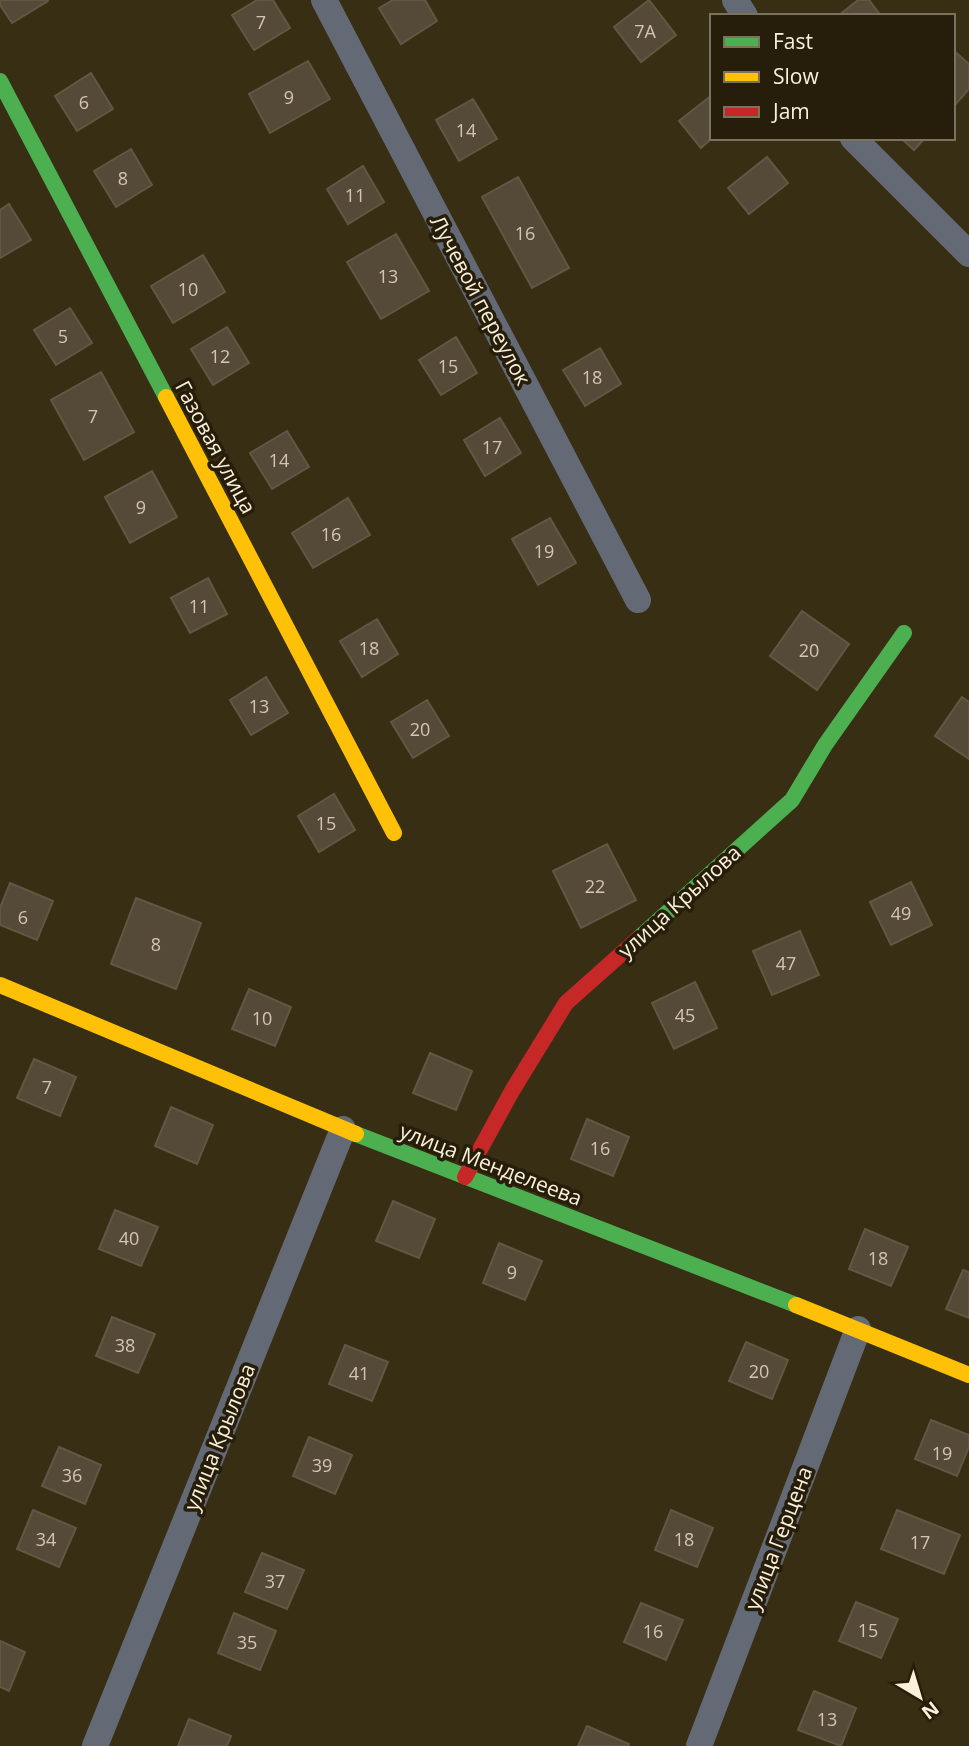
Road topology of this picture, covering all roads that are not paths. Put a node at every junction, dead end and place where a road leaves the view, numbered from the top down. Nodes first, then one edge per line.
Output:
1 (324, 0) edge
2 (0, 81) edge
3 (855, 140) edge
4 (969, 254) edge
5 (638, 600) dead end
6 (904, 633) dead end
7 (394, 833) dead end
8 (0, 985) edge
9 (343, 1129) junction
10 (465, 1177) junction
11 (858, 1329) junction
12 (969, 1375) edge
13 (95, 1746) edge
14 (699, 1746) edge

1 - 5 street, Лучевой переулок
2 - 7 street, Газовая улица
3 - 4 street
6 - 10 street, улица Крылова
8 - 9 street, улица Менделеева
9 - 10 street, улица Менделеева
9 - 13 street, улица Крылова
10 - 11 street, улица Менделеева
11 - 12 street, улица Менделеева
11 - 14 street, улица Герцена

